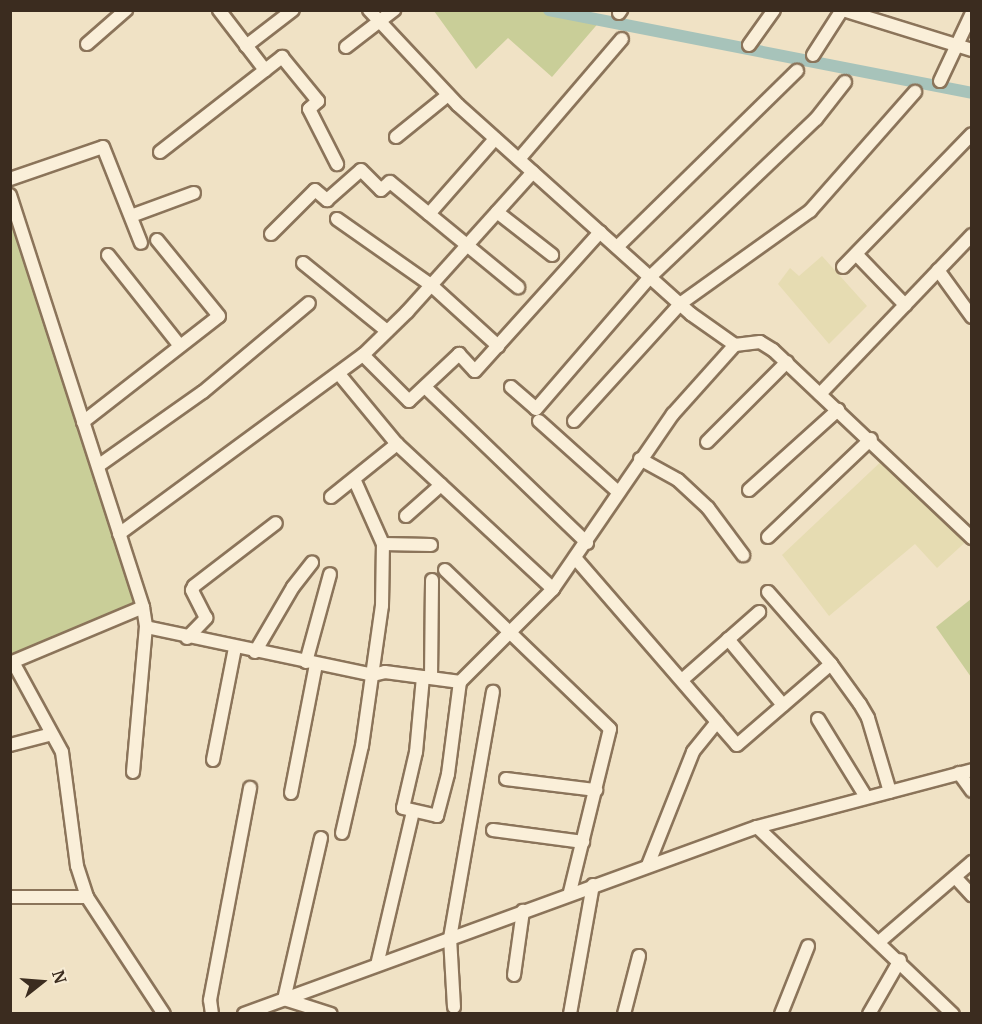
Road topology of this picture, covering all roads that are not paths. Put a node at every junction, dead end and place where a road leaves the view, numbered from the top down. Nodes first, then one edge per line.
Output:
1 (126, 10) edge
2 (219, 10) edge
3 (369, 10) edge
4 (394, 10) edge
5 (774, 10) edge
6 (842, 10) edge
7 (292, 11) edge
8 (972, 13) edge
9 (379, 21) junction
10 (622, 39) dead end
11 (87, 44) dead end
12 (748, 45) dead end
13 (956, 45) junction
14 (246, 46) junction
15 (346, 47) dead end
16 (972, 50) edge
17 (813, 55) dead end
18 (265, 70) junction
19 (797, 71) dead end
20 (940, 81) dead end
21 (845, 82) dead end
22 (915, 92) dead end
23 (448, 95) junction
24 (972, 134) edge
25 (396, 137) dead end
26 (495, 139) junction
27 (160, 152) dead end
28 (519, 159) junction
29 (337, 164) dead end
30 (533, 172) junction
31 (10, 179) edge
32 (194, 193) dead end
33 (10, 195) edge
34 (497, 212) junction
35 (429, 214) junction
36 (131, 216) junction
37 (337, 219) dead end
38 (600, 232) junction
39 (271, 234) dead end
40 (972, 235) edge
41 (157, 240) dead end
42 (141, 243) dead end
43 (467, 245) junction
44 (617, 247) junction
45 (856, 254) junction
46 (108, 255) dead end
47 (552, 255) dead end
48 (303, 263) dead end
49 (843, 267) dead end
50 (938, 270) junction
51 (650, 277) junction
52 (431, 285) junction
53 (518, 287) dead end
54 (309, 303) dead end
55 (680, 304) junction
56 (905, 305) junction
57 (972, 317) edge
58 (387, 331) junction
59 (735, 345) junction
60 (180, 346) junction
61 (498, 346) junction
62 (363, 355) junction
63 (787, 362) junction
64 (339, 374) junction
65 (425, 387) junction
66 (511, 387) dead end
67 (820, 394) junction
68 (838, 410) junction
69 (539, 421) dead end
70 (574, 421) dead end
71 (83, 422) junction
72 (871, 439) junction
73 (707, 442) dead end
74 (397, 444) junction
75 (640, 459) junction
76 (98, 466) junction
77 (354, 479) junction
78 (441, 485) junction
79 (749, 490) dead end
80 (617, 491) junction
81 (332, 497) dead end
82 (406, 516) dead end
83 (276, 524) dead end
84 (119, 534) junction
85 (768, 537) dead end
86 (972, 538) edge
87 (586, 543) junction
88 (383, 544) junction
89 (430, 545) dead end
90 (743, 555) dead end
91 (576, 559) junction
92 (312, 563) dead end
93 (445, 570) dead end
94 (330, 574) dead end
95 (432, 580) dead end
96 (553, 589) junction
97 (768, 592) dead end
98 (143, 607) junction
99 (759, 612) dead end
100 (146, 627) junction
101 (507, 631) junction
102 (187, 638) junction
103 (728, 639) junction
104 (235, 648) junction
105 (255, 652) junction
106 (12, 663) edge
107 (311, 663) junction
108 (831, 664) junction
109 (373, 675) junction
110 (427, 678) junction
111 (682, 680) junction
112 (460, 682) junction
113 (493, 692) dead end
114 (783, 705) junction
115 (818, 720) dead end
116 (717, 722) junction
117 (52, 734) junction
118 (10, 745) edge
119 (213, 760) dead end
120 (972, 770) edge
121 (133, 772) dead end
122 (959, 773) junction
123 (506, 779) dead end
124 (250, 788) dead end
125 (596, 790) junction
126 (972, 791) edge
127 (890, 792) junction
128 (291, 793) dead end
129 (866, 798) junction
130 (413, 811) junction
131 (757, 827) junction
132 (493, 830) dead end
133 (342, 833) dead end
134 (321, 838) dead end
135 (583, 842) junction
136 (972, 862) edge
137 (648, 865) junction
138 (955, 877) junction
139 (593, 885) junction
140 (570, 892) junction
141 (972, 895) edge
142 (10, 897) edge
143 (87, 897) junction
144 (523, 911) junction
145 (450, 938) junction
146 (879, 942) junction
147 (808, 946) dead end
148 (639, 956) dead end
149 (900, 960) junction
150 (377, 965) junction
151 (514, 975) dead end
152 (284, 999) junction
153 (454, 1007) dead end
154 (953, 1013) edge
155 (164, 1014) edge
156 (212, 1014) edge
157 (243, 1014) edge
158 (331, 1014) edge
159 (570, 1014) edge
160 (624, 1014) edge
161 (781, 1014) edge
162 (869, 1014) edge

1 - 11 street
2 - 14 street
3 - 9 street
4 - 9 street
5 - 12 street
6 - 13 street
6 - 17 street
7 - 14 street
8 - 13 street
9 - 15 street
9 - 23 street
10 - 28 street
13 - 16 street
13 - 20 street
14 - 18 street
18 - 27 street
18 - 29 street
19 - 44 street
21 - 51 street
22 - 55 street
23 - 25 street
23 - 26 street
24 - 45 street
26 - 28 street
26 - 35 street
28 - 30 street
30 - 34 street
30 - 38 street
31 - 36 street
32 - 36 street
33 - 71 street
34 - 43 street
34 - 47 street
35 - 39 street
35 - 43 street
36 - 42 street
37 - 52 street
38 - 44 street
38 - 61 street
40 - 50 street
41 - 60 street
43 - 52 street
43 - 53 street
44 - 51 street
45 - 49 street
45 - 56 street
46 - 60 street
48 - 58 street
50 - 56 street
50 - 57 street
51 - 55 street
51 - 66 street
52 - 58 street
52 - 61 street
54 - 76 street
55 - 59 street
55 - 70 street
56 - 67 street
58 - 62 street
59 - 63 street
59 - 75 street
60 - 71 street
61 - 65 street
62 - 64 street
62 - 65 street
63 - 67 street
63 - 73 street
64 - 74 street
64 - 84 street
65 - 87 street
67 - 68 street
68 - 72 street
68 - 79 street
69 - 80 street
71 - 76 street
72 - 85 street
72 - 86 street
74 - 77 street
74 - 78 street
75 - 80 street
75 - 90 street
76 - 84 street
77 - 81 street
77 - 88 street
78 - 82 street
78 - 96 street
80 - 87 street
83 - 102 street
84 - 98 street
87 - 91 street
88 - 89 street
88 - 109 street
91 - 96 street
91 - 111 street
92 - 105 street
93 - 101 street
94 - 107 street
95 - 110 street
96 - 101 street
97 - 108 street
98 - 100 street
98 - 106 street
99 - 103 street
100 - 102 street
100 - 121 street
101 - 112 street
101 - 125 street
102 - 104 street
103 - 111 street
103 - 114 street
104 - 105 street
104 - 119 street
105 - 107 street
106 - 117 street
107 - 109 street
107 - 128 street
108 - 114 street
108 - 127 street
109 - 110 street
109 - 133 street
110 - 112 street
110 - 130 street
111 - 116 street
112 - 130 street
113 - 145 street
114 - 116 street
115 - 129 street
116 - 137 street
117 - 118 street
117 - 143 street
120 - 122 street
122 - 126 street
122 - 127 street
123 - 125 street
124 - 156 street
125 - 135 street
127 - 129 street
129 - 131 street
130 - 150 street
131 - 137 street
131 - 146 street
132 - 135 street
134 - 152 street
135 - 140 street
136 - 138 street
137 - 139 street
138 - 141 street
138 - 146 street
139 - 140 street
139 - 159 street
140 - 144 street
142 - 143 street
143 - 155 street
144 - 145 street
144 - 151 street
145 - 150 street
145 - 153 street
146 - 149 street
147 - 161 street
148 - 160 street
149 - 154 street
149 - 162 street
150 - 152 street
152 - 157 street
152 - 158 street

